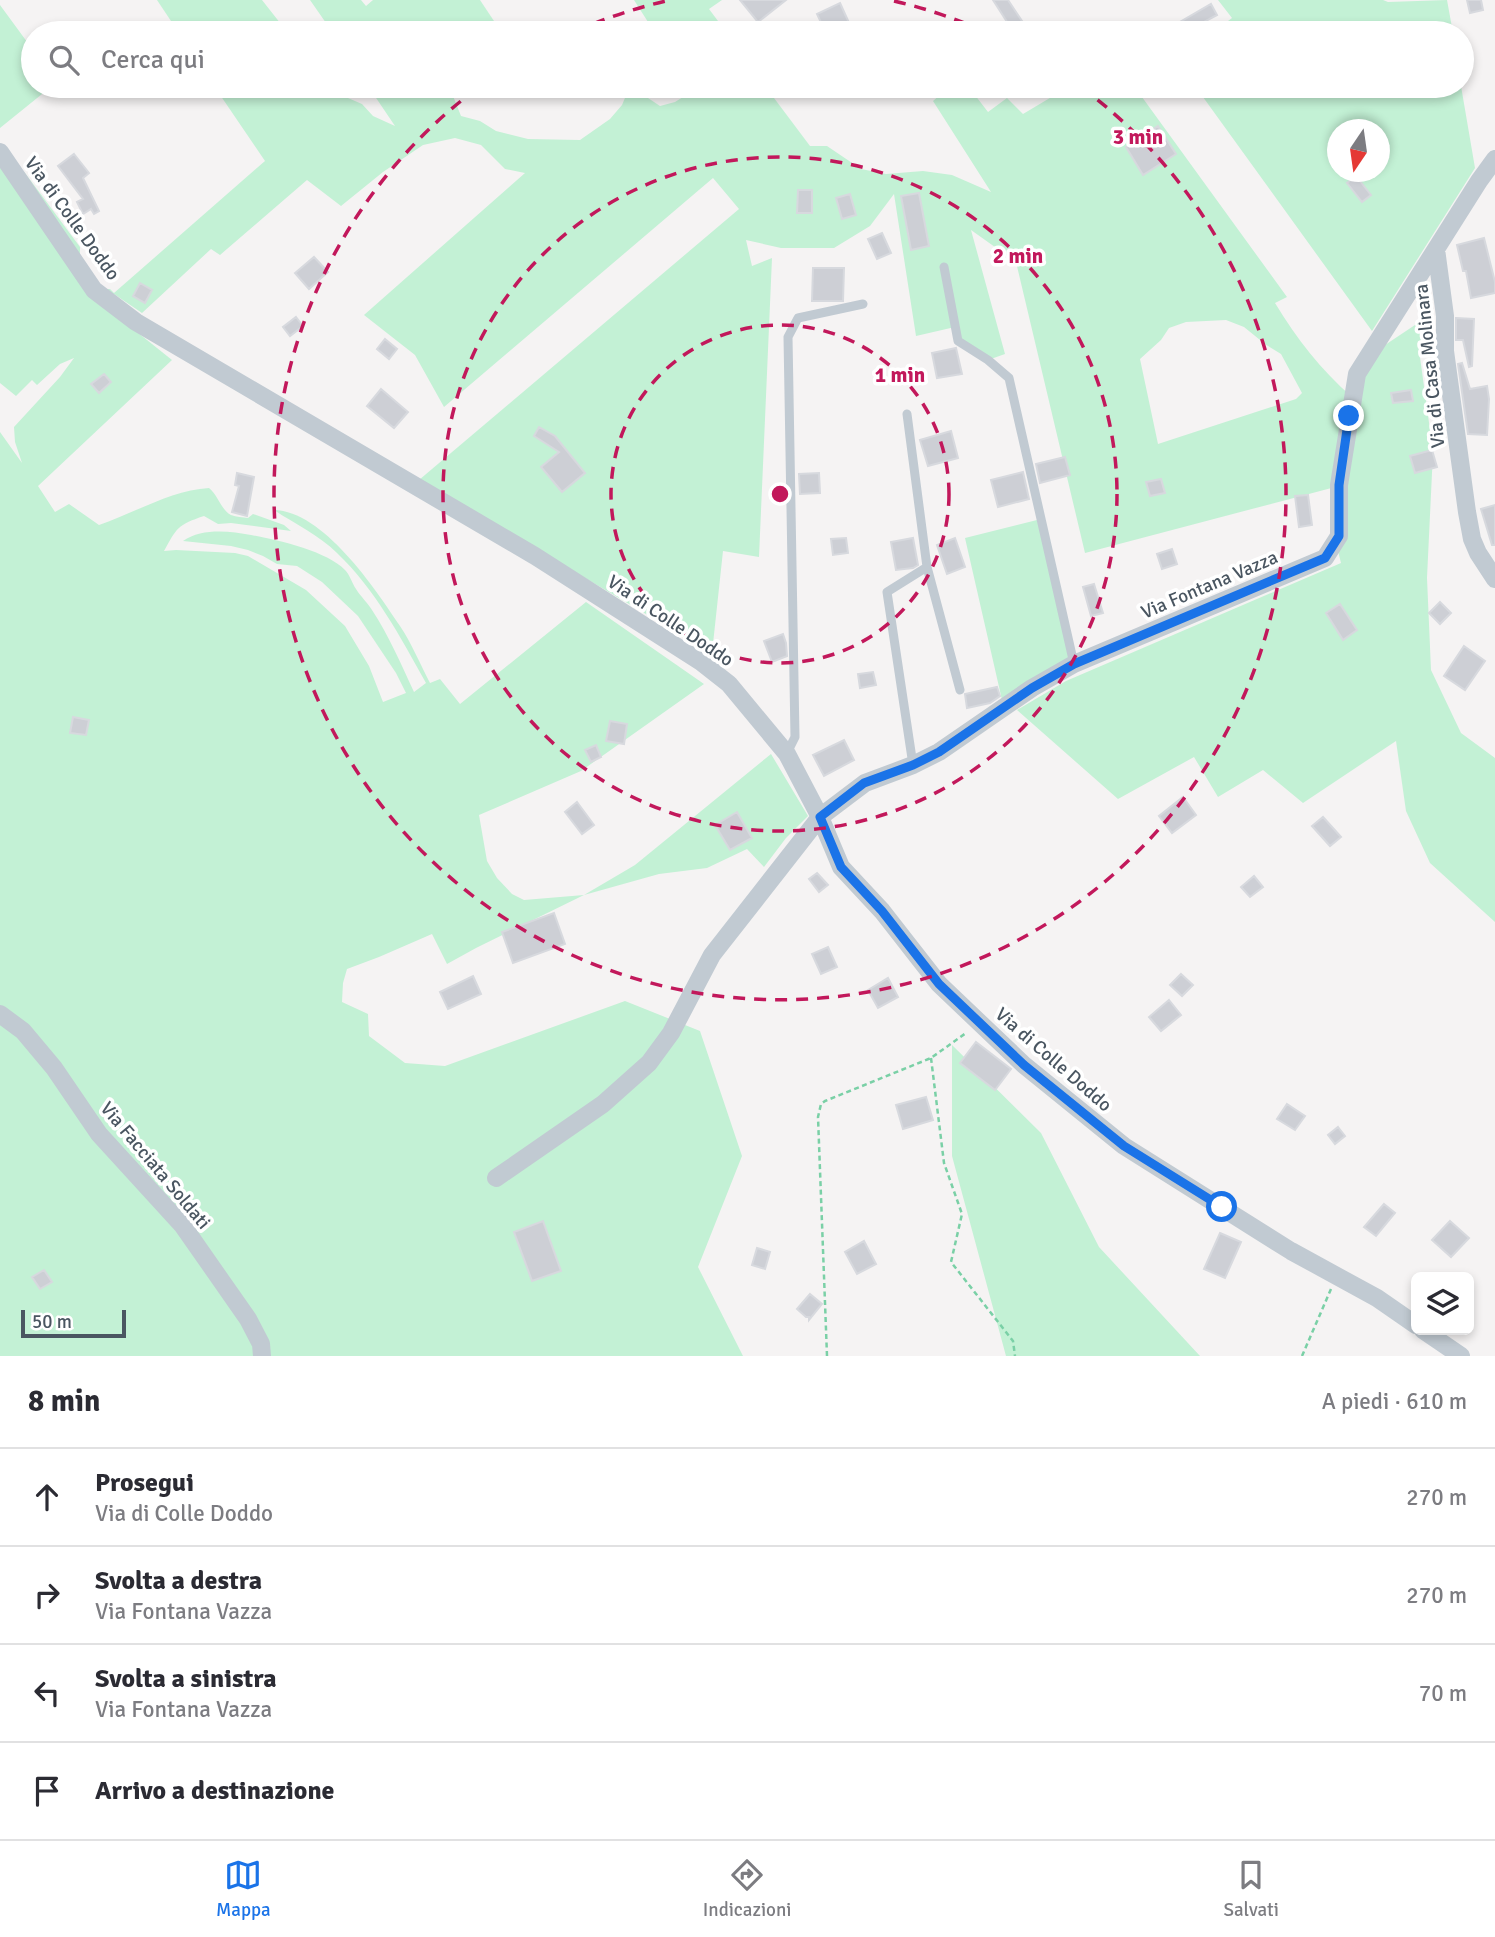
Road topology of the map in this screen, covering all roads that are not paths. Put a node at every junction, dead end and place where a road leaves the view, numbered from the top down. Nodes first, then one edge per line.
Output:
1 (0, 152) edge
2 (1495, 159) edge
3 (1436, 249) junction
4 (944, 267) dead end
5 (863, 304) dead end
6 (907, 414) dead end
7 (927, 567) junction
8 (1495, 579) edge
9 (1074, 664) junction
10 (960, 690) dead end
11 (787, 754) junction
12 (913, 765) junction
13 (820, 817) junction
14 (0, 1014) edge
15 (496, 1178) dead end
16 (1411, 1322) edge
17 (1430, 1335) edge
18 (262, 1356) edge
19 (1461, 1356) edge

1 - 11 street, Via di Colle Doddo
2 - 3 street
3 - 8 street, Via di Casa Molinara
3 - 9 street, Via Fontana Vazza
4 - 9 lane
5 - 11 lane
6 - 7 lane
7 - 10 lane
7 - 12 lane
9 - 12 street, Via Fontana Vazza
11 - 13 street, Via di Colle Doddo
12 - 13 street, Via Fontana Vazza
13 - 15 street, Via Fontana Vazza
13 - 16 street, Via di Colle Doddo
14 - 18 street, Via Facciata Soldati
17 - 19 street

